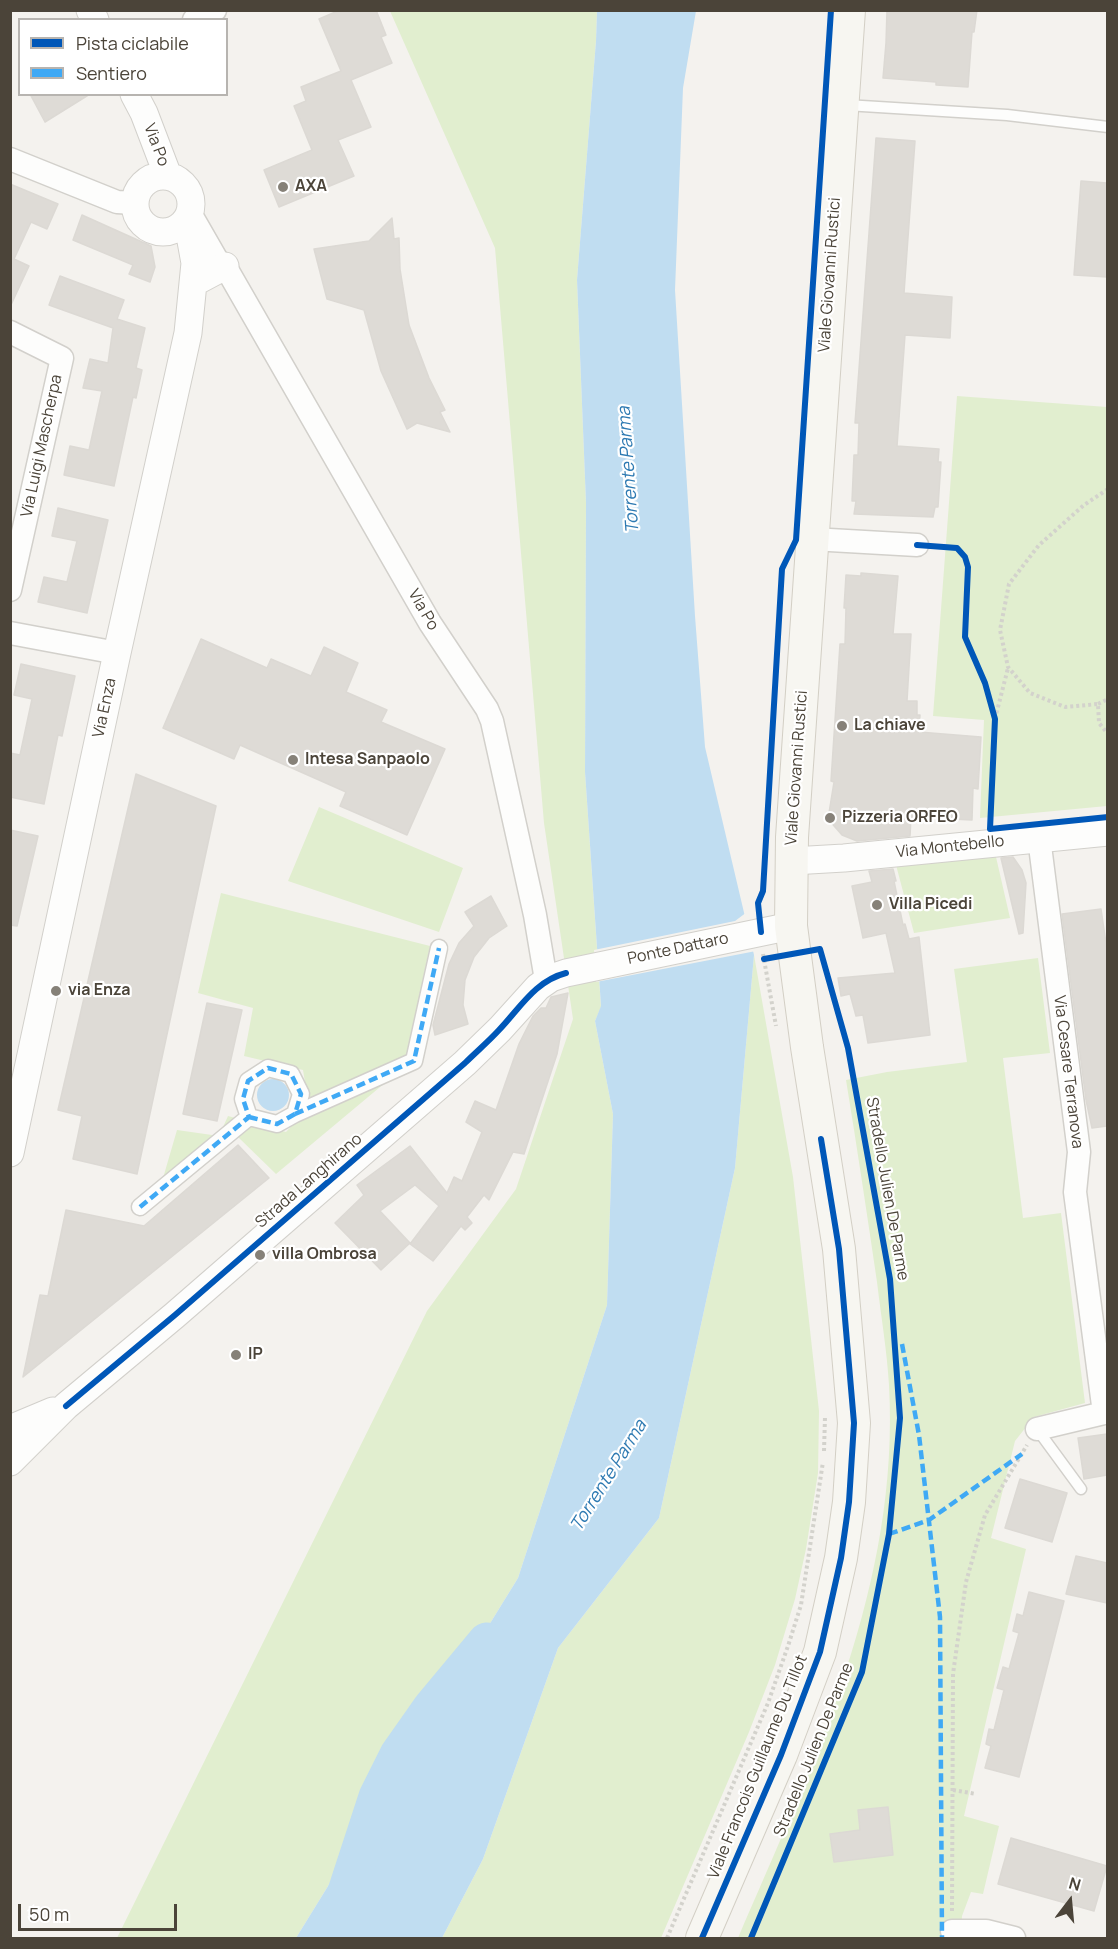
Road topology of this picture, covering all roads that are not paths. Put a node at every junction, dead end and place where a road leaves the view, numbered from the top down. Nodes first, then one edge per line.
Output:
1 (215, 10) edge
2 (849, 10) edge
3 (198, 18) edge
4 (139, 104) edge
5 (842, 105) junction
6 (1107, 128) edge
7 (10, 159) edge
8 (159, 178) junction
9 (135, 203) junction
10 (181, 221) junction
11 (225, 266) junction
12 (194, 273) junction
13 (10, 332) edge
14 (812, 539) junction
15 (917, 545) dead end
16 (10, 590) edge
17 (10, 633) edge
18 (117, 653) junction
19 (1107, 832) edge
20 (1039, 838) junction
21 (792, 861) junction
22 (773, 941) junction
23 (439, 948) dead end
24 (556, 976) junction
25 (20, 1068) edge
26 (295, 1114) junction
27 (249, 1117) junction
28 (10, 1153) edge
29 (140, 1207) dead end
30 (66, 1406) junction
31 (10, 1429) edge
32 (1037, 1429) joint
33 (10, 1462) edge
34 (1081, 1489) dead end
35 (952, 1931) road end
36 (702, 1938) edge
37 (1014, 1938) edge

1 - 3 street
2 - 5 main road, Viale Giovanni Rustici
4 - 8 street, Via Po
5 - 6 lane
5 - 14 main road, Viale Giovanni Rustici
7 - 9 street
8 - 9 street, Via Po
8 - 10 street, Via Po
9 - 10 street, Via Po
10 - 11 street, Via Po
10 - 12 street, Via Po
11 - 12 street
11 - 24 street, Via Po
12 - 18 street, Via Enza
13 - 16 street, Via Luigi Mascherpa
14 - 15 street
14 - 21 main road, Viale Giovanni Rustici
17 - 18 street
18 - 25 street, Via Enza
19 - 20 street, Via Montebello
20 - 21 street, Via Montebello
20 - 32 street, Via Cesare Terranova
21 - 22 main road, Viale Giovanni Rustici
22 - 24 street, Ponte Dattaro
22 - 36 main road, Viale Francois Guillaume Du Tillot
23 - 26 street
24 - 30 street, Strada Langhirano
25 - 28 street, Via Enza
26 - 27 street
26 - 27 street
27 - 29 street
30 - 31 street, Strada Langhirano
30 - 33 street, Strada Langhirano
32 - 34 lane
35 - 37 street

